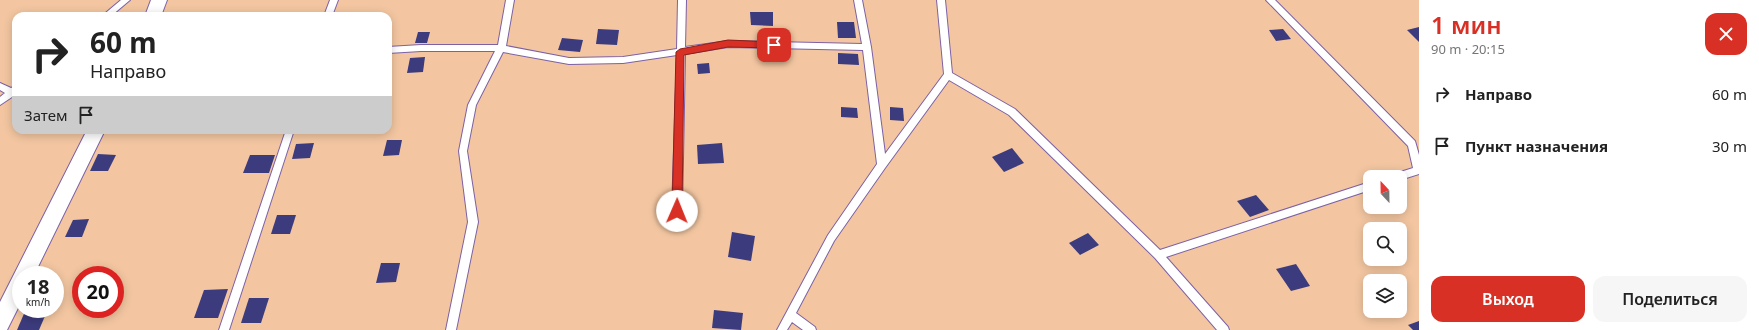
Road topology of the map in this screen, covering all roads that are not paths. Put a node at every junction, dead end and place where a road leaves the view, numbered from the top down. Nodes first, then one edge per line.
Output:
1 (126, 0) edge
2 (159, 0) edge
3 (334, 0) edge
4 (510, 0) edge
5 (682, 0) edge
6 (858, 0) edge
7 (941, 0) edge
8 (1270, 0) edge
9 (111, 12) edge
10 (154, 12) edge
11 (330, 12) edge
12 (867, 47) junction
13 (501, 48) junction
14 (392, 50) edge
15 (680, 52) junction
16 (948, 75) junction
17 (0, 86) edge
18 (12, 90) edge
19 (12, 93) edge
20 (0, 102) edge
21 (94, 134) edge
22 (289, 134) edge
23 (882, 165) junction
24 (1407, 174) edge
25 (1363, 188) edge
26 (677, 211) dead end
27 (1158, 255) junction
28 (28, 266) edge
29 (12, 298) edge
30 (790, 315) junction
31 (0, 323) edge
32 (224, 330) edge
33 (451, 330) edge
34 (782, 330) edge
35 (811, 330) edge
36 (1224, 330) edge

1 - 9 lane
2 - 10 street
3 - 11 lane
4 - 13 lane
5 - 15 lane
6 - 12 lane
7 - 16 lane
8 - 24 lane
12 - 15 lane
12 - 23 lane
13 - 14 lane
13 - 15 lane
13 - 33 lane
15 - 26 lane
16 - 23 lane
16 - 27 lane
17 - 18 lane
19 - 20 lane
21 - 28 street
22 - 32 lane
23 - 30 lane
25 - 27 lane
27 - 36 lane
29 - 31 street
30 - 34 lane
30 - 35 lane

